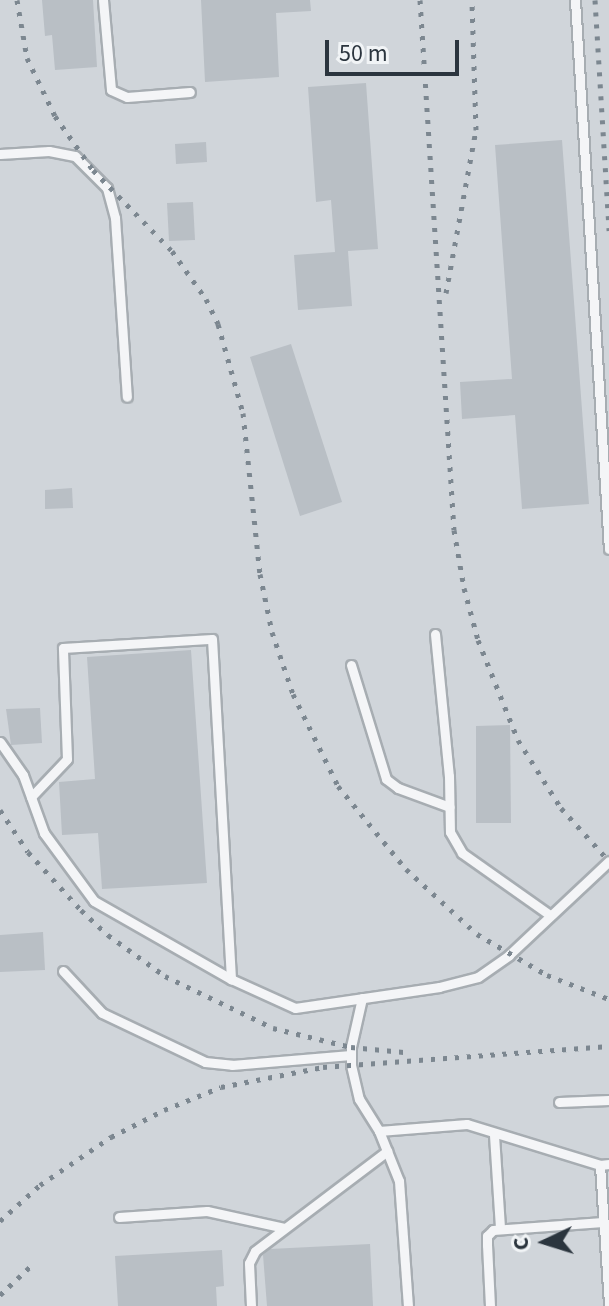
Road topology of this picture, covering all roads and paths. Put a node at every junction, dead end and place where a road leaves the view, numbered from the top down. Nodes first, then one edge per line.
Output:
1 (103, 0) edge
2 (575, 0) edge
3 (190, 92) dead end
4 (0, 154) edge
5 (127, 397) dead end
6 (609, 549) edge
7 (435, 634) dead end
8 (351, 665) dead end
9 (0, 742) edge
10 (31, 797) junction
11 (450, 807) junction
12 (609, 861) edge
13 (550, 915) junction
14 (63, 971) dead end
15 (231, 979) junction
16 (362, 998) junction
17 (351, 1055) junction
18 (609, 1100) edge
19 (559, 1102) dead end
20 (379, 1131) junction
21 (494, 1135) junction
22 (387, 1151) junction
23 (604, 1164) edge
24 (119, 1217) dead end
25 (603, 1222) junction
26 (284, 1228) junction
27 (500, 1228) junction
28 (251, 1306) edge
29 (408, 1306) edge
30 (490, 1306) edge
31 (609, 1306) edge

1 - 3 lane
2 - 6 lane
4 - 5 lane
7 - 11 lane
8 - 11 lane
9 - 10 lane
10 - 15 lane
10 - 15 lane
11 - 13 lane
12 - 13 lane
13 - 16 lane
14 - 17 lane
15 - 16 lane
16 - 17 lane
17 - 20 lane
18 - 19 lane
20 - 21 lane
20 - 22 lane
21 - 23 lane
21 - 27 lane
22 - 26 lane
22 - 29 lane
23 - 25 lane
24 - 26 lane
25 - 27 lane
25 - 31 lane
26 - 28 lane
27 - 30 lane

